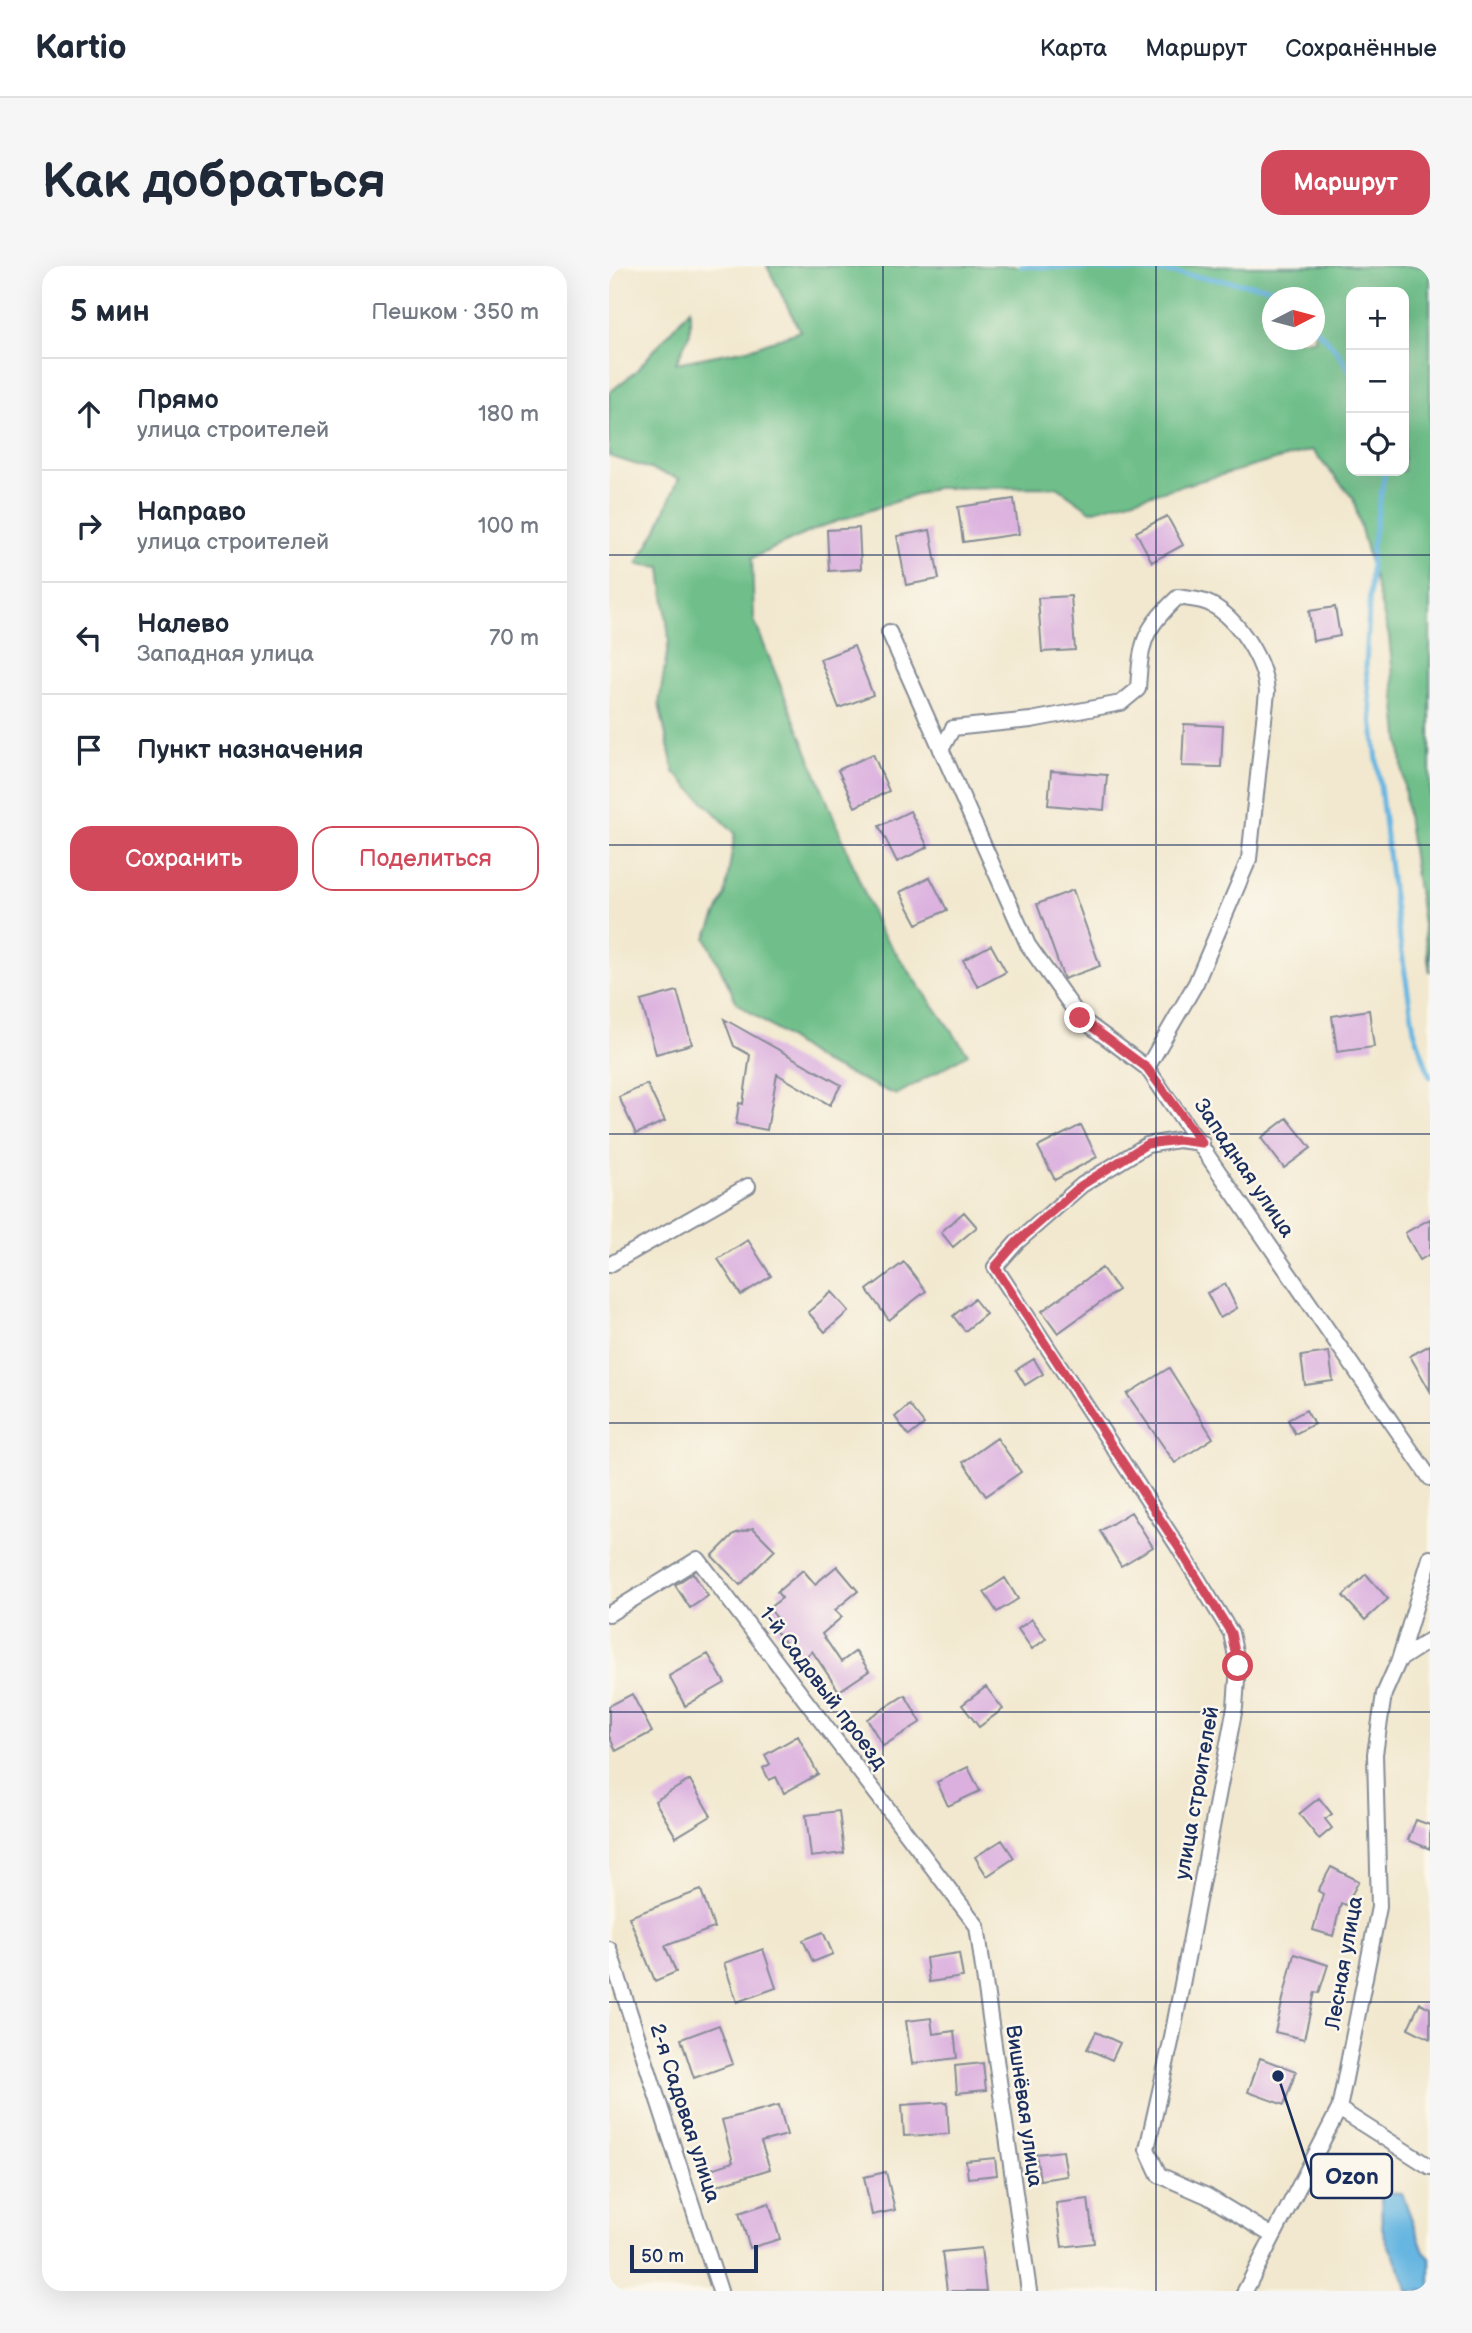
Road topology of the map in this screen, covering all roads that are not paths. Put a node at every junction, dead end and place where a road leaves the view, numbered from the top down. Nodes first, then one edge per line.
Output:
1 (889, 632) dead end
2 (941, 750) junction
3 (1147, 1068) junction
4 (1202, 1143) junction
5 (748, 1186) dead end
6 (609, 1265) edge
7 (1430, 1478) edge
8 (1430, 1558) edge
9 (609, 1614) edge
10 (1430, 1640) edge
11 (1399, 1660) junction
12 (977, 1926) joint
13 (609, 1949) edge
14 (1339, 2109) junction
15 (1430, 2166) edge
16 (1273, 2235) junction
17 (720, 2291) edge
18 (1028, 2291) edge
19 (1245, 2291) edge

1 - 2 street, Западная улица
2 - 3 street, Западная улица
2 - 3 street
3 - 4 street, Западная улица
4 - 7 street, Западная улица
4 - 16 street, улица строителей
5 - 6 street
8 - 11 street
9 - 12 street, 1-й Садовый проезд
10 - 11 street
11 - 14 street, Лесная улица
12 - 18 street, Вишнёвая улица
13 - 17 street, 2-я Садовая улица
14 - 15 street
14 - 16 street, Лесная улица
16 - 19 street, Лесная улица

